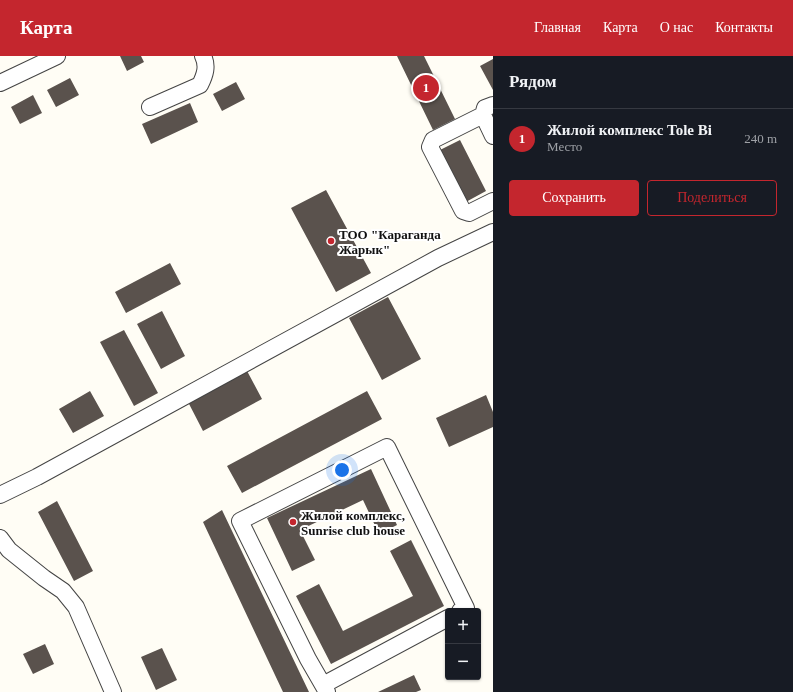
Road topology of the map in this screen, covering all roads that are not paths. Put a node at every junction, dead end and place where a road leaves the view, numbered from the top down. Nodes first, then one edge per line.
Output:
1 (57, 56) edge
2 (203, 56) edge
3 (0, 83) edge
4 (150, 108) dead end
5 (488, 110) edge
6 (493, 136) edge
7 (493, 201) edge
8 (493, 232) edge
9 (0, 495) edge
10 (3, 548) edge
11 (466, 608) edge
12 (445, 620) edge
13 (325, 688) edge
14 (113, 692) edge

1 - 3 street
2 - 4 street
5 - 6 street
5 - 7 street
8 - 9 street
10 - 14 street
11 - 13 street
12 - 13 street

